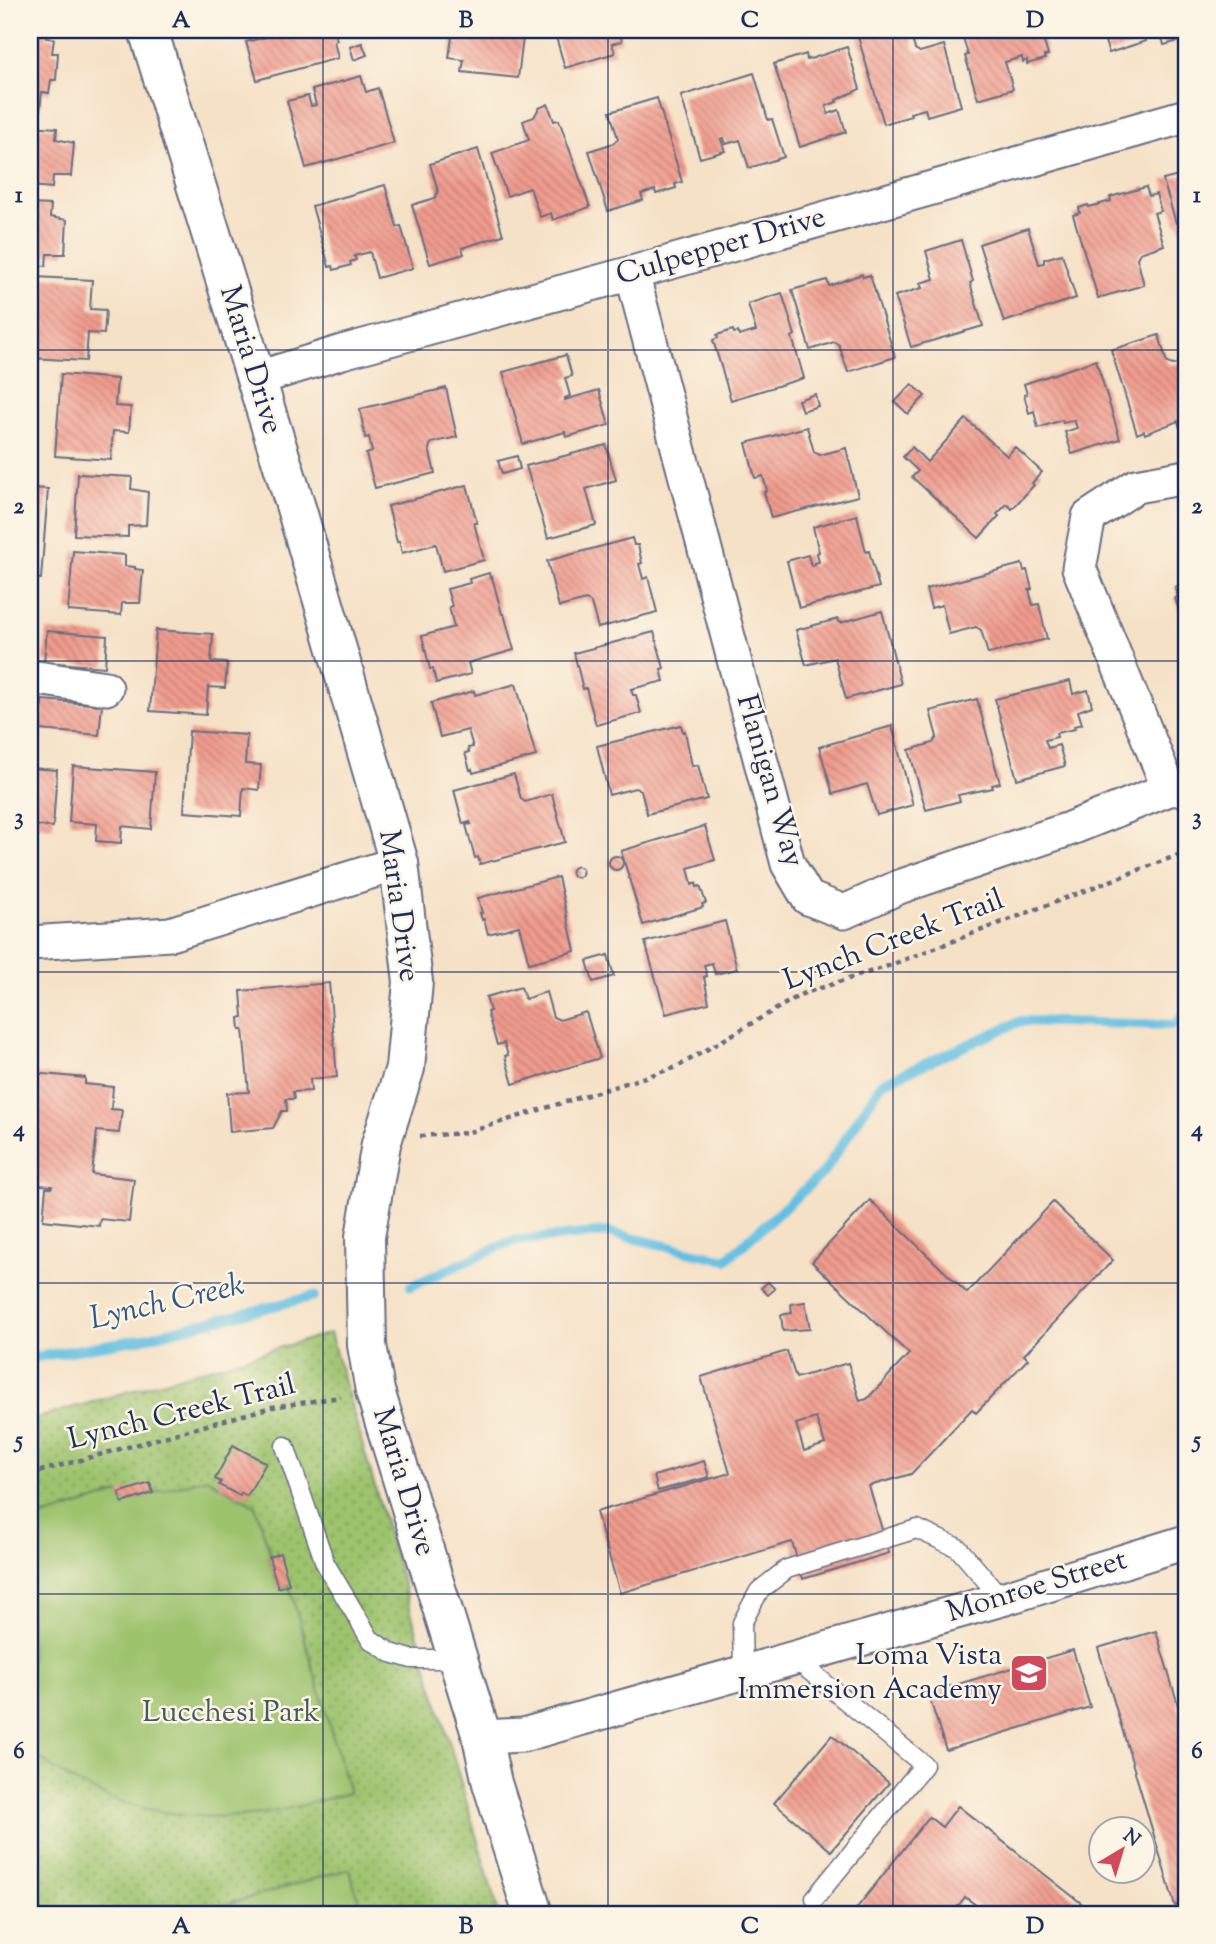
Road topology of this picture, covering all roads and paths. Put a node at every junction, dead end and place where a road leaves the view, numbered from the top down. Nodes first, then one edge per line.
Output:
1 (148, 30) edge
2 (1186, 116) edge
3 (632, 273) junction
4 (255, 379) junction
5 (1186, 477) edge
6 (30, 677) edge
7 (106, 688) dead end
8 (1178, 788) edge
9 (1186, 852) edge
10 (399, 863) junction
11 (30, 943) edge
12 (422, 1135) dead end
13 (345, 1396) dead end
14 (285, 1446) dead end
15 (30, 1474) edge
16 (1186, 1542) edge
17 (1002, 1599) junction
18 (793, 1658) junction
19 (458, 1659) junction
20 (743, 1672) junction
21 (482, 1737) junction
22 (816, 1898) dead end
23 (533, 1914) edge

1 - 4 street, Maria Drive
2 - 3 street, Culpepper Drive
3 - 4 street, Culpepper Drive
3 - 8 street, Flanigan Way
4 - 10 street, Maria Drive
5 - 8 street
6 - 7 street
9 - 12 path, Lynch Creek Trail
10 - 11 street
10 - 19 street, Maria Drive
13 - 15 path, Lynch Creek Trail
14 - 19 lane
16 - 17 street, Monroe Street
17 - 18 street, Monroe Street
17 - 20 lane
18 - 20 street, Monroe Street
18 - 22 lane
19 - 21 street, Maria Drive
20 - 21 street, Monroe Street
21 - 23 street, Maria Drive

